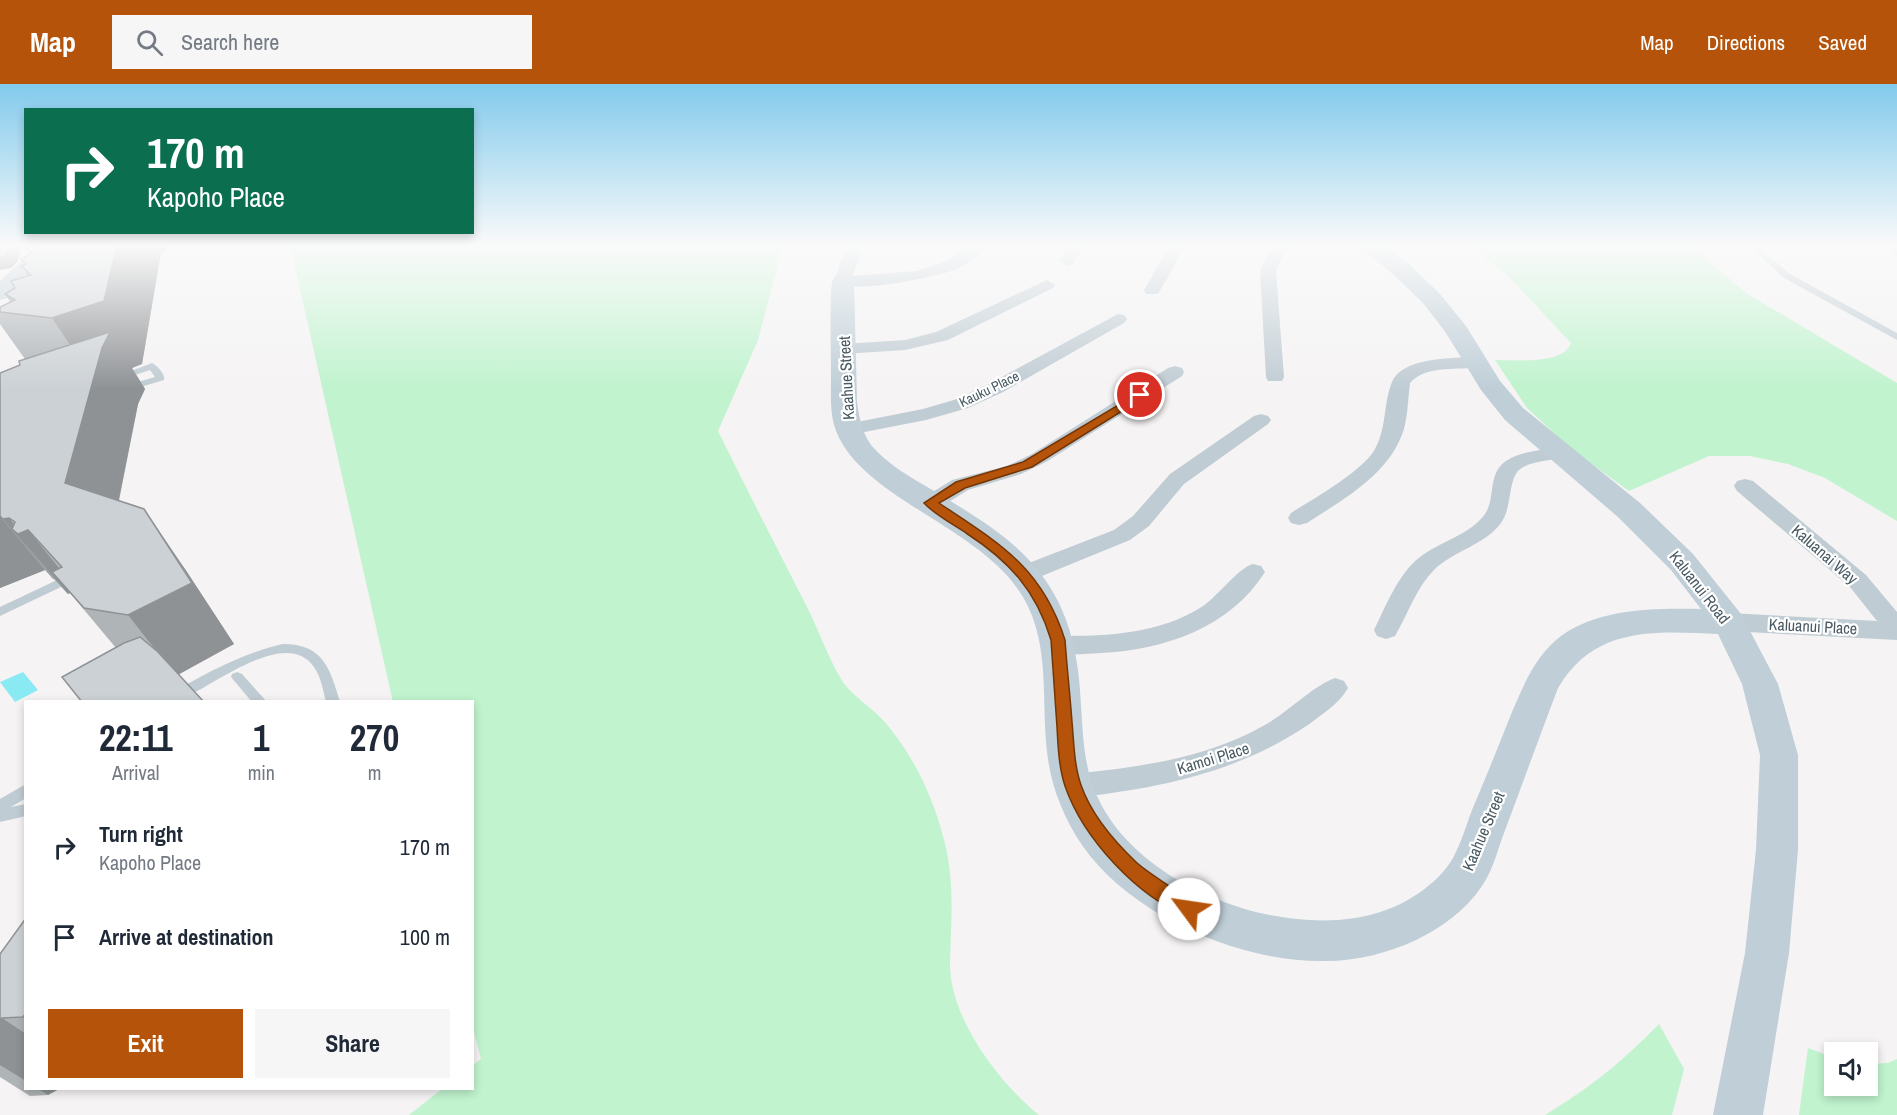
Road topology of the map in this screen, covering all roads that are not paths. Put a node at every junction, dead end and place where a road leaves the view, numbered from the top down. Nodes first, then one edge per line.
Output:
1 (843, 293) edge
2 (1030, 293) edge
3 (1269, 293) edge
4 (1426, 293) edge
5 (1818, 293) edge
6 (1118, 319) dead end
7 (1897, 337) edge
8 (843, 350) junction
9 (1476, 362) junction
10 (1175, 372) dead end
11 (1275, 377) dead end
12 (114, 379) dead end
13 (112, 393) dead end
14 (1261, 420) dead end
15 (849, 429) junction
16 (1559, 453) junction
17 (1745, 486) dead end
18 (931, 503) junction
19 (1299, 518) dead end
20 (1253, 572) dead end
21 (1024, 574) junction
22 (57, 584) edge
23 (0, 612) edge
24 (1729, 622) junction
25 (1386, 630) dead end
26 (1897, 630) edge
27 (1059, 645) junction
28 (237, 677) dead end
29 (1335, 688) dead end
30 (169, 700) edge
31 (258, 700) edge
32 (333, 700) edge
33 (1073, 786) junction
34 (24, 791) edge
35 (0, 807) edge
36 (24, 810) edge
37 (0, 816) edge
38 (1738, 1115) edge

1 - 8 street, Kaahue Street
2 - 8 street
3 - 11 street
4 - 9 street, Kaluanui Road
5 - 7 lane
6 - 15 street, Kauku Place
8 - 15 street, Kaahue Street
9 - 16 street, Kaluanui Road
9 - 19 street
10 - 18 street
12 - 13 lane
14 - 21 street
15 - 18 street, Kaahue Street
16 - 24 street, Kaluanui Road
16 - 25 street
17 - 26 street, Kaluanai Way
18 - 21 street, Kaahue Street
20 - 27 street
21 - 27 street, Kaahue Street
22 - 23 lane
24 - 26 street, Kaluanui Place
24 - 33 street, Kaahue Street
24 - 38 street, Kaluanui Road
27 - 33 street, Kaahue Street
28 - 31 lane
29 - 33 street, Kamoi Place
30 - 32 lane
34 - 35 lane
36 - 37 lane

